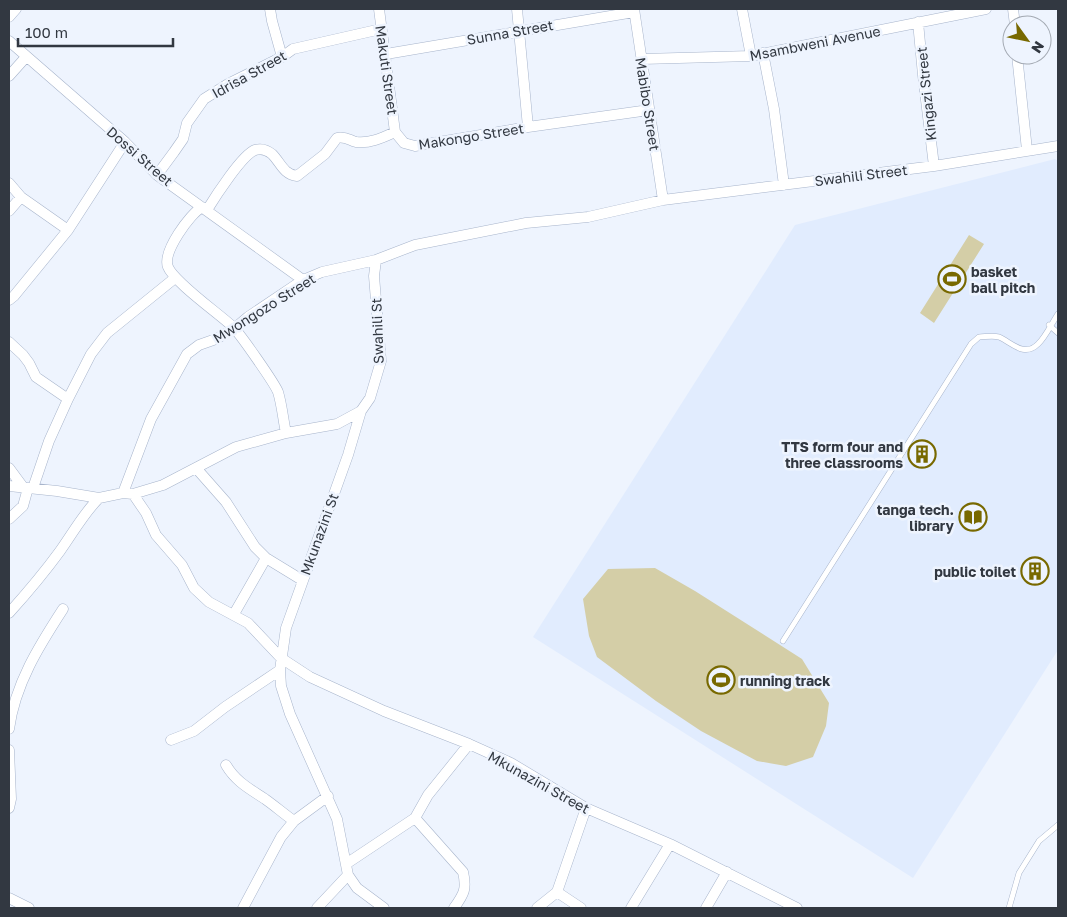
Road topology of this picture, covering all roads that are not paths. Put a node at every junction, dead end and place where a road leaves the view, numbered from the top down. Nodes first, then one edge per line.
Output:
1 (16, 9) edge
2 (270, 9) edge
3 (379, 9) edge
4 (517, 9) edge
5 (742, 9) edge
6 (986, 9) edge
7 (634, 10) edge
8 (9, 17) edge
9 (918, 22) junction
10 (381, 29) junction
11 (520, 30) junction
12 (9, 41) edge
13 (763, 53) junction
14 (386, 54) junction
15 (282, 56) junction
16 (751, 56) junction
17 (26, 57) junction
18 (642, 60) junction
19 (1018, 65) edge
20 (9, 76) edge
21 (650, 110) junction
22 (528, 127) junction
23 (395, 132) junction
24 (125, 142) junction
25 (1058, 146) edge
26 (1027, 150) junction
27 (934, 166) junction
28 (157, 175) junction
29 (9, 183) edge
30 (784, 185) junction
31 (21, 197) junction
32 (662, 200) junction
33 (205, 208) junction
34 (9, 210) edge
35 (68, 230) junction
36 (376, 260) junction
37 (175, 278) junction
38 (303, 280) junction
39 (9, 300) edge
40 (1058, 314) edge
41 (1050, 325) junction
42 (235, 328) junction
43 (1058, 333) edge
44 (9, 342) edge
45 (68, 399) junction
46 (362, 410) junction
47 (286, 433) junction
48 (9, 468) edge
49 (196, 468) junction
50 (9, 486) edge
51 (28, 488) junction
52 (128, 494) junction
53 (99, 498) junction
54 (9, 519) edge
55 (266, 558) junction
56 (302, 580) junction
57 (63, 609) dead end
58 (9, 613) edge
59 (234, 614) junction
60 (782, 641) dead end
61 (281, 658) junction
62 (280, 670) junction
63 (9, 729) edge
64 (171, 740) dead end
65 (469, 744) junction
66 (9, 750) edge
67 (226, 766) dead end
68 (328, 796) junction
69 (9, 808) edge
70 (586, 808) junction
71 (415, 818) junction
72 (294, 822) junction
73 (1058, 825) edge
74 (670, 844) junction
75 (346, 864) junction
76 (727, 872) junction
77 (348, 875) junction
78 (557, 892) junction
79 (9, 898) edge
80 (29, 908) edge
81 (243, 908) edge
82 (317, 908) edge
83 (384, 908) edge
84 (454, 908) edge
85 (537, 908) edge
86 (581, 908) edge
87 (631, 908) edge
88 (706, 908) edge
89 (797, 908) edge
90 (1009, 908) edge

1 - 8 street
2 - 15 street
3 - 10 street, Makuti Street
4 - 11 street
5 - 16 street
6 - 9 street, Msambweni Avenue
7 - 11 street, Sunna Street
7 - 18 street, Mabibo Street
9 - 13 street, Msambweni Avenue
9 - 27 street, Kingazi Street
10 - 14 street, Makuti Street
10 - 15 street, Idrisa Street
11 - 14 street, Sunna Street
11 - 22 street
12 - 17 street, Dossi Street
13 - 16 street, Msambweni Avenue
13 - 30 street
14 - 23 street, Makuti Street
15 - 28 street, Idrisa Street
16 - 18 street, Msambweni Avenue
17 - 20 street
17 - 24 street, Dossi Street
18 - 21 street, Mabibo Street
19 - 26 street
21 - 22 street, Makongo Street
21 - 32 street, Mabibo Street
22 - 23 street, Makongo Street
23 - 33 street
24 - 28 street, Dossi Street
24 - 35 street
25 - 26 street, Swahili Street
26 - 27 street, Swahili Street
27 - 30 street, Swahili Street
28 - 33 street, Dossi Street
29 - 31 street
30 - 32 street, Swahili Street
31 - 34 street
31 - 35 street
32 - 36 street
33 - 37 street
33 - 38 street, Dossi Street
35 - 39 street
36 - 38 street, Mwongozo Street
36 - 46 street, Swahili St
37 - 42 street
37 - 45 street
38 - 42 street, Mwongozo Street
40 - 41 lane
41 - 43 lane
41 - 60 lane
42 - 47 street
42 - 52 street, Mwongozo Street
44 - 45 street
45 - 51 street
46 - 47 street
46 - 56 street, Mkunazini St
47 - 49 street
48 - 51 street
49 - 52 street
49 - 55 street
50 - 51 street
51 - 53 street
51 - 54 street
52 - 53 street
52 - 59 street, Mkunazini Street
53 - 58 street
55 - 56 street
55 - 59 street
56 - 61 street, Mkunazini St
57 - 63 street
59 - 61 street, Mkunazini Street
61 - 62 street, Mkunazini St
61 - 65 street, Mkunazini Street
62 - 64 street
62 - 68 street, Mkunazini St
65 - 70 street, Mkunazini Street
65 - 71 street
66 - 69 street
67 - 72 street
68 - 72 street
68 - 75 street, Mkunazini St
70 - 74 street, Mkunazini Street
70 - 78 street
71 - 75 street
71 - 84 street
72 - 81 street
73 - 90 lane
74 - 76 street, Mkunazini Street
74 - 87 street
75 - 77 street, Mkunazini St
76 - 88 street
76 - 89 street, Mkunazini Street
77 - 82 street
77 - 83 street
78 - 85 street
78 - 86 street
79 - 80 street

